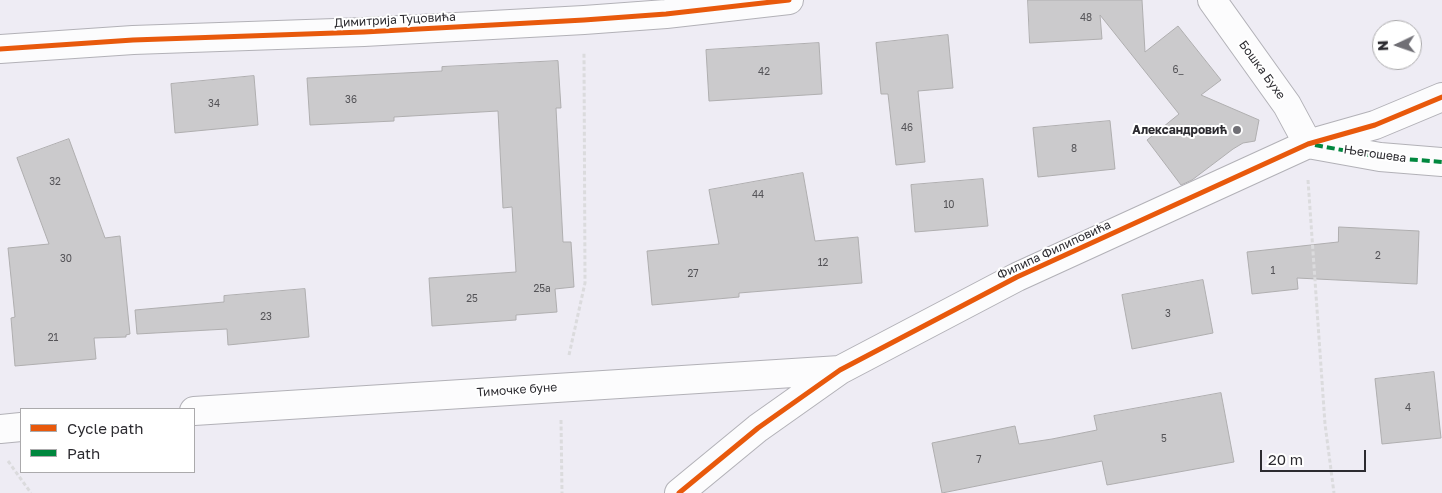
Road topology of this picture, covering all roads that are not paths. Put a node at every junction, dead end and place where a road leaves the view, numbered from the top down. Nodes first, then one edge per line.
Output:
1 (789, 0) edge
2 (1212, 0) edge
3 (0, 50) edge
4 (1442, 97) edge
5 (1308, 144) junction
6 (1442, 162) edge
7 (840, 370) junction
8 (195, 411) edge
9 (20, 427) edge
10 (0, 429) edge
11 (679, 493) edge

1 - 3 street, Димитрија Туцовића
2 - 5 street, Бошка Бухе
4 - 5 street, Филипа Филиповића
5 - 6 street, Његошева
5 - 7 street, Филипа Филиповића
7 - 8 street, Тимочке буне
7 - 11 street, Филипа Филиповића
9 - 10 street

